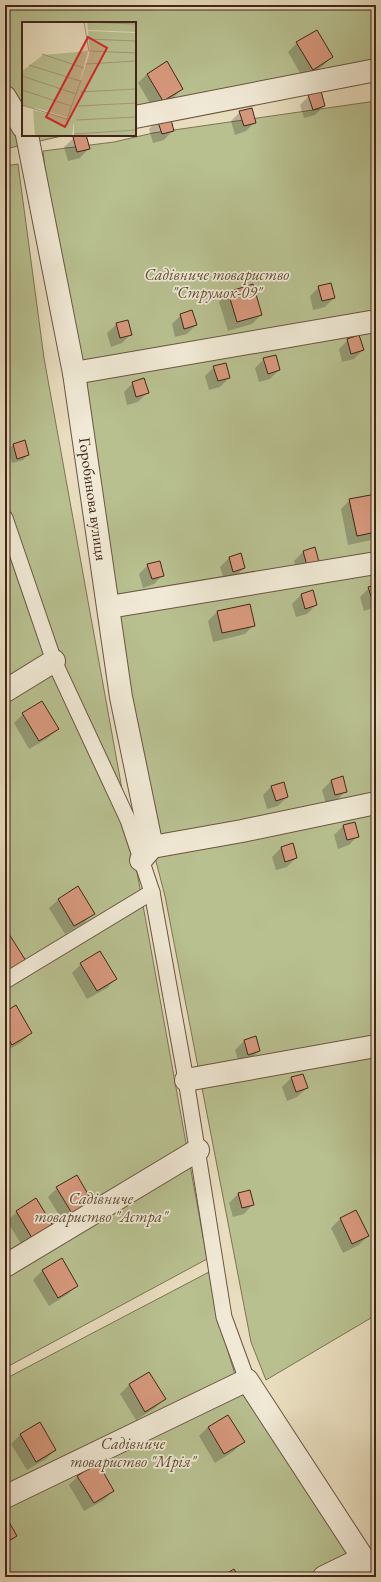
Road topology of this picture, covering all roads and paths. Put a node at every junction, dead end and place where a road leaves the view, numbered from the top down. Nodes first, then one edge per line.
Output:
1 (376, 70) edge
2 (5, 97) edge
3 (136, 117) edge
4 (22, 121) edge
5 (31, 136) edge
6 (376, 320) edge
7 (74, 373) junction
8 (5, 518) edge
9 (376, 563) edge
10 (109, 607) junction
11 (54, 661) junction
12 (5, 691) edge
13 (376, 803) edge
14 (147, 854) junction
15 (152, 892) junction
16 (5, 981) edge
17 (376, 1046) edge
18 (186, 1080) junction
19 (198, 1150) junction
20 (5, 1266) edge
21 (247, 1380) junction
22 (5, 1497) edge
23 (369, 1566) edge
24 (324, 1577) edge

1 - 3 street
2 - 4 street, Горобинова вулиця
5 - 7 street, Горобинова вулиця
6 - 7 street
7 - 10 street, Горобинова вулиця
8 - 11 lane
9 - 10 street
10 - 14 street, Горобинова вулиця
11 - 12 street
11 - 14 lane
13 - 14 street
14 - 15 lane
15 - 16 lane
15 - 18 lane
17 - 18 street
18 - 19 lane
19 - 20 street
19 - 21 lane
21 - 22 street
21 - 23 street
23 - 24 street

